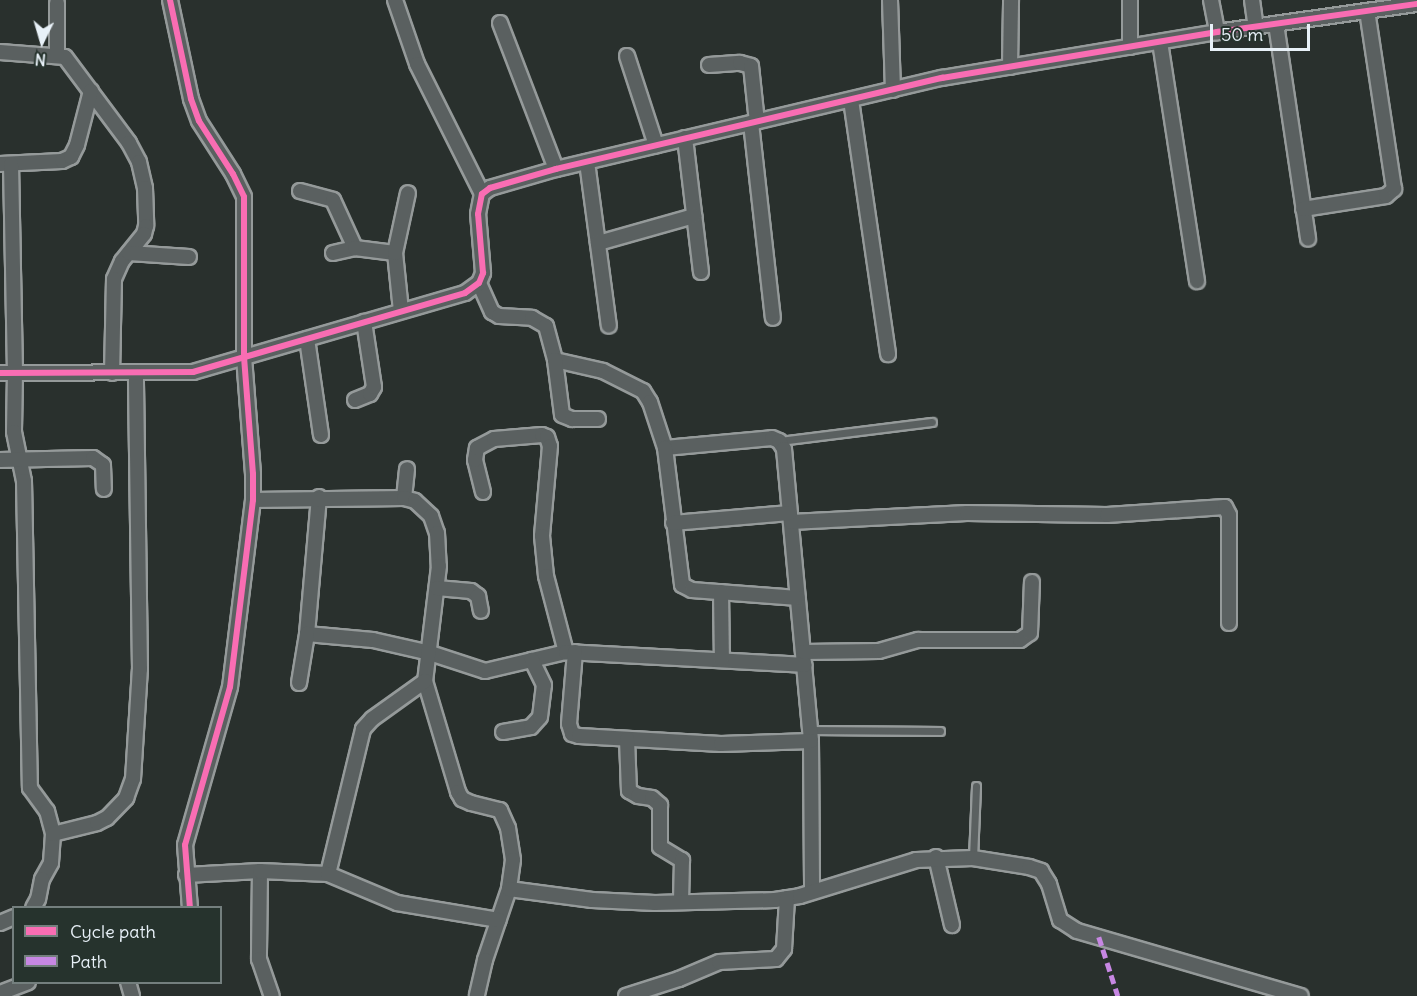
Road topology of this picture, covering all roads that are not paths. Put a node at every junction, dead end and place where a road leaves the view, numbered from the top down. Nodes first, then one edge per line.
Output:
1 (170, 0) edge
2 (395, 0) edge
3 (890, 0) edge
4 (1011, 0) edge
5 (1130, 0) edge
6 (1211, 0) edge
7 (1252, 0) edge
8 (57, 3) dead end
9 (1417, 4) edge
10 (1367, 11) junction
11 (500, 23) dead end
12 (1276, 24) junction
13 (1256, 27) junction
14 (1217, 32) junction
15 (1160, 42) junction
16 (1130, 47) junction
17 (0, 52) edge
18 (57, 54) junction
19 (627, 56) dead end
20 (709, 65) dead end
21 (1010, 67) junction
22 (91, 90) junction
23 (893, 90) junction
24 (851, 100) junction
25 (754, 122) junction
26 (685, 138) junction
27 (656, 145) junction
28 (588, 162) junction
29 (5, 164) edge
30 (556, 169) junction
31 (300, 191) dead end
32 (408, 193) dead end
33 (482, 194) junction
34 (1303, 209) junction
35 (694, 216) junction
36 (1308, 239) dead end
37 (598, 243) junction
38 (355, 248) junction
39 (129, 253) junction
40 (333, 253) dead end
41 (395, 253) junction
42 (189, 257) dead end
43 (701, 272) dead end
44 (1197, 281) dead end
45 (479, 283) junction
46 (401, 311) junction
47 (773, 318) dead end
48 (364, 322) junction
49 (609, 326) dead end
50 (307, 339) junction
51 (888, 354) dead end
52 (244, 357) junction
53 (555, 360) junction
54 (0, 373) edge
55 (15, 373) junction
56 (112, 373) junction
57 (136, 374) junction
58 (355, 400) dead end
59 (598, 419) dead end
60 (933, 422) dead end
61 (321, 435) dead end
62 (779, 441) junction
63 (665, 448) junction
64 (0, 460) edge
65 (20, 460) junction
66 (407, 469) dead end
67 (104, 489) dead end
68 (483, 492) dead end
69 (319, 497) junction
70 (404, 498) junction
71 (253, 500) junction
72 (790, 518) junction
73 (673, 523) junction
74 (1032, 582) dead end
75 (437, 588) junction
76 (721, 592) junction
77 (798, 598) junction
78 (482, 611) dead end
79 (1228, 622) dead end
80 (307, 634) junction
81 (570, 652) junction
82 (430, 654) junction
83 (804, 659) junction
84 (532, 660) junction
85 (722, 660) junction
86 (425, 681) junction
87 (299, 683) dead end
88 (940, 731) dead end
89 (502, 732) dead end
90 (811, 736) junction
91 (627, 739) junction
92 (976, 786) dead end
93 (53, 834) junction
94 (936, 857) junction
95 (973, 858) junction
96 (260, 871) junction
97 (327, 874) junction
98 (186, 875) junction
99 (509, 889) junction
100 (812, 891) junction
101 (787, 898) junction
102 (681, 902) junction
103 (34, 906) edge
104 (190, 906) edge
105 (499, 920) junction
106 (952, 925) dead end
107 (23, 984) edge
108 (0, 993) edge
109 (272, 996) edge
110 (477, 996) edge
111 (626, 996) edge
112 (1301, 996) edge

1 - 52 street
2 - 33 street
3 - 23 street
4 - 21 street
5 - 16 street
6 - 14 street
7 - 13 street
8 - 18 street
9 - 10 street
10 - 12 street
10 - 34 street
11 - 30 street
12 - 13 street
12 - 34 street
13 - 14 street
14 - 15 street
15 - 16 street
15 - 44 street
16 - 21 street
17 - 18 street
18 - 22 street
19 - 27 street
20 - 25 street
21 - 23 street
22 - 29 street
22 - 39 street
23 - 24 street
24 - 25 street
24 - 51 street
25 - 26 street
25 - 47 street
26 - 27 street
26 - 35 street
27 - 28 street
28 - 30 street
28 - 37 street
29 - 55 street
30 - 33 street
31 - 38 street
32 - 41 street
33 - 45 street
34 - 36 street
35 - 37 street
35 - 43 street
37 - 49 street
38 - 40 street
38 - 41 street
39 - 42 street
39 - 56 street
41 - 46 street
45 - 46 street
45 - 53 street
46 - 48 street
48 - 50 street
48 - 58 street
50 - 52 street
50 - 61 street
52 - 57 street
52 - 71 street
53 - 59 street
53 - 63 street
54 - 55 street
55 - 56 street
55 - 65 street
56 - 57 street
57 - 93 street
60 - 62 lane
62 - 63 street
62 - 72 street
63 - 73 street
64 - 65 street
65 - 67 street
65 - 93 street
66 - 70 street
68 - 81 street
69 - 70 street
69 - 71 street
69 - 80 street
70 - 75 street
71 - 98 street
72 - 73 street
72 - 77 street
72 - 79 street
73 - 76 street
74 - 83 street
75 - 78 street
75 - 82 street
76 - 77 street
76 - 85 street
77 - 83 street
80 - 82 street
80 - 87 street
81 - 84 street
81 - 85 street
81 - 91 street
82 - 84 street
82 - 86 street
83 - 85 street
83 - 90 street
84 - 89 street
86 - 97 street
86 - 99 street
88 - 90 lane
90 - 91 street
90 - 100 street
91 - 102 street
92 - 95 lane
93 - 103 street
94 - 95 street
94 - 100 street
94 - 106 street
95 - 112 street
96 - 97 street
96 - 98 street
96 - 109 street
97 - 105 street
98 - 104 street
99 - 102 street
99 - 105 street
100 - 101 street
101 - 102 street
101 - 111 street
105 - 110 street
107 - 108 street

